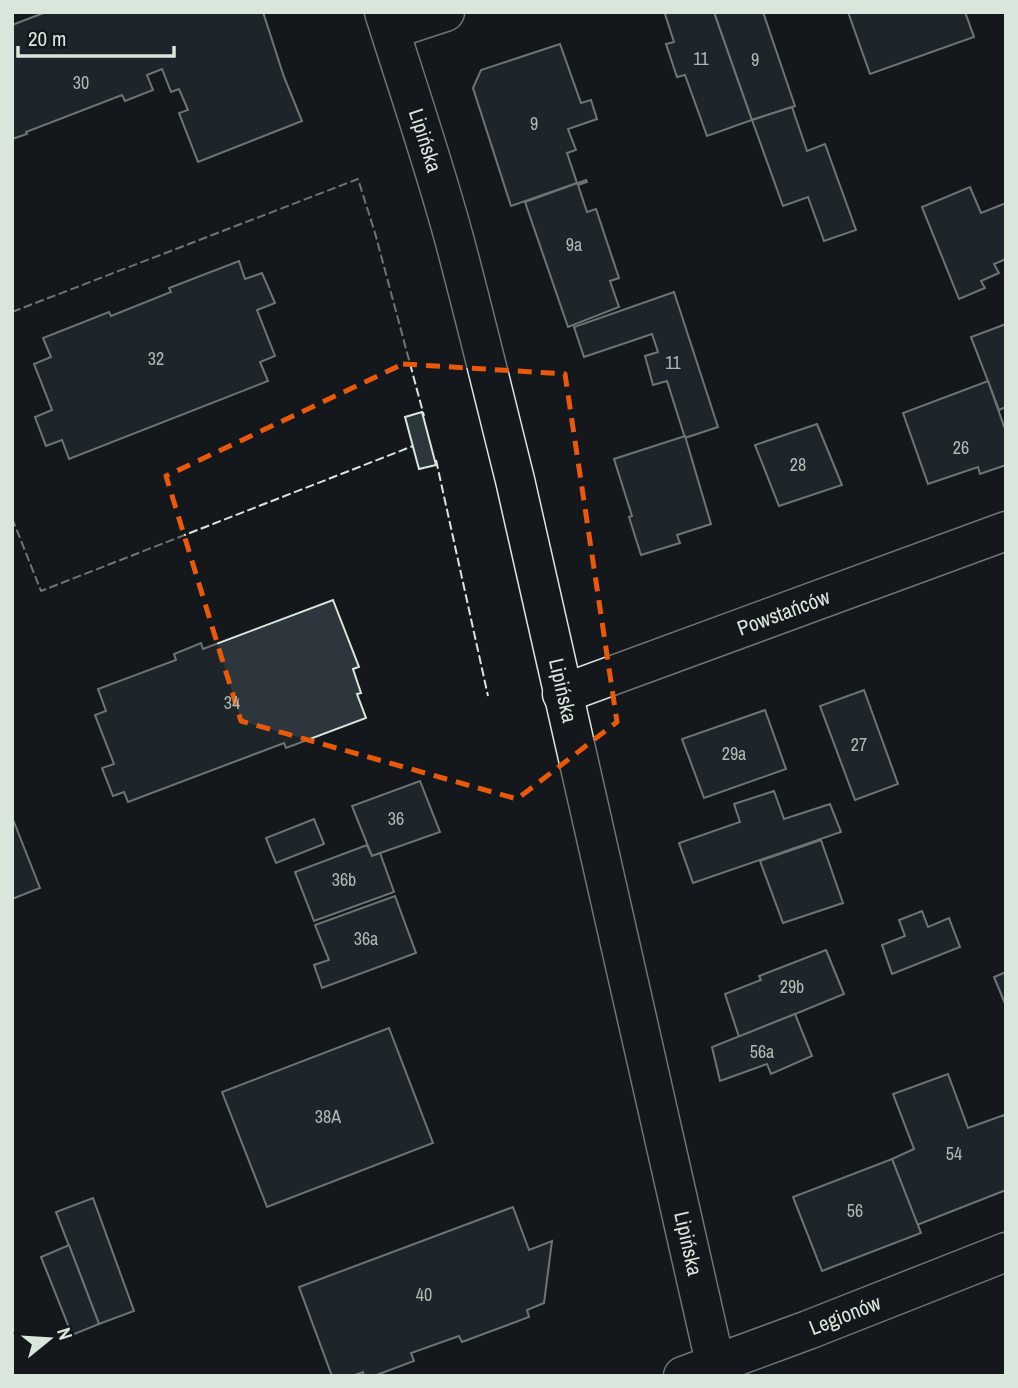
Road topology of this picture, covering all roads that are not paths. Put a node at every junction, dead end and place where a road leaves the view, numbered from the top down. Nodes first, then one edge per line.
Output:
1 (445, 12) edge
2 (387, 21) edge
3 (1006, 531) edge
4 (562, 694) junction
5 (1006, 1252) edge
6 (706, 1372) edge

1 - 2 street
2 - 4 street, Lipińska
3 - 4 street, Powstańców
4 - 6 street, Lipińska
5 - 6 street, Legionów

